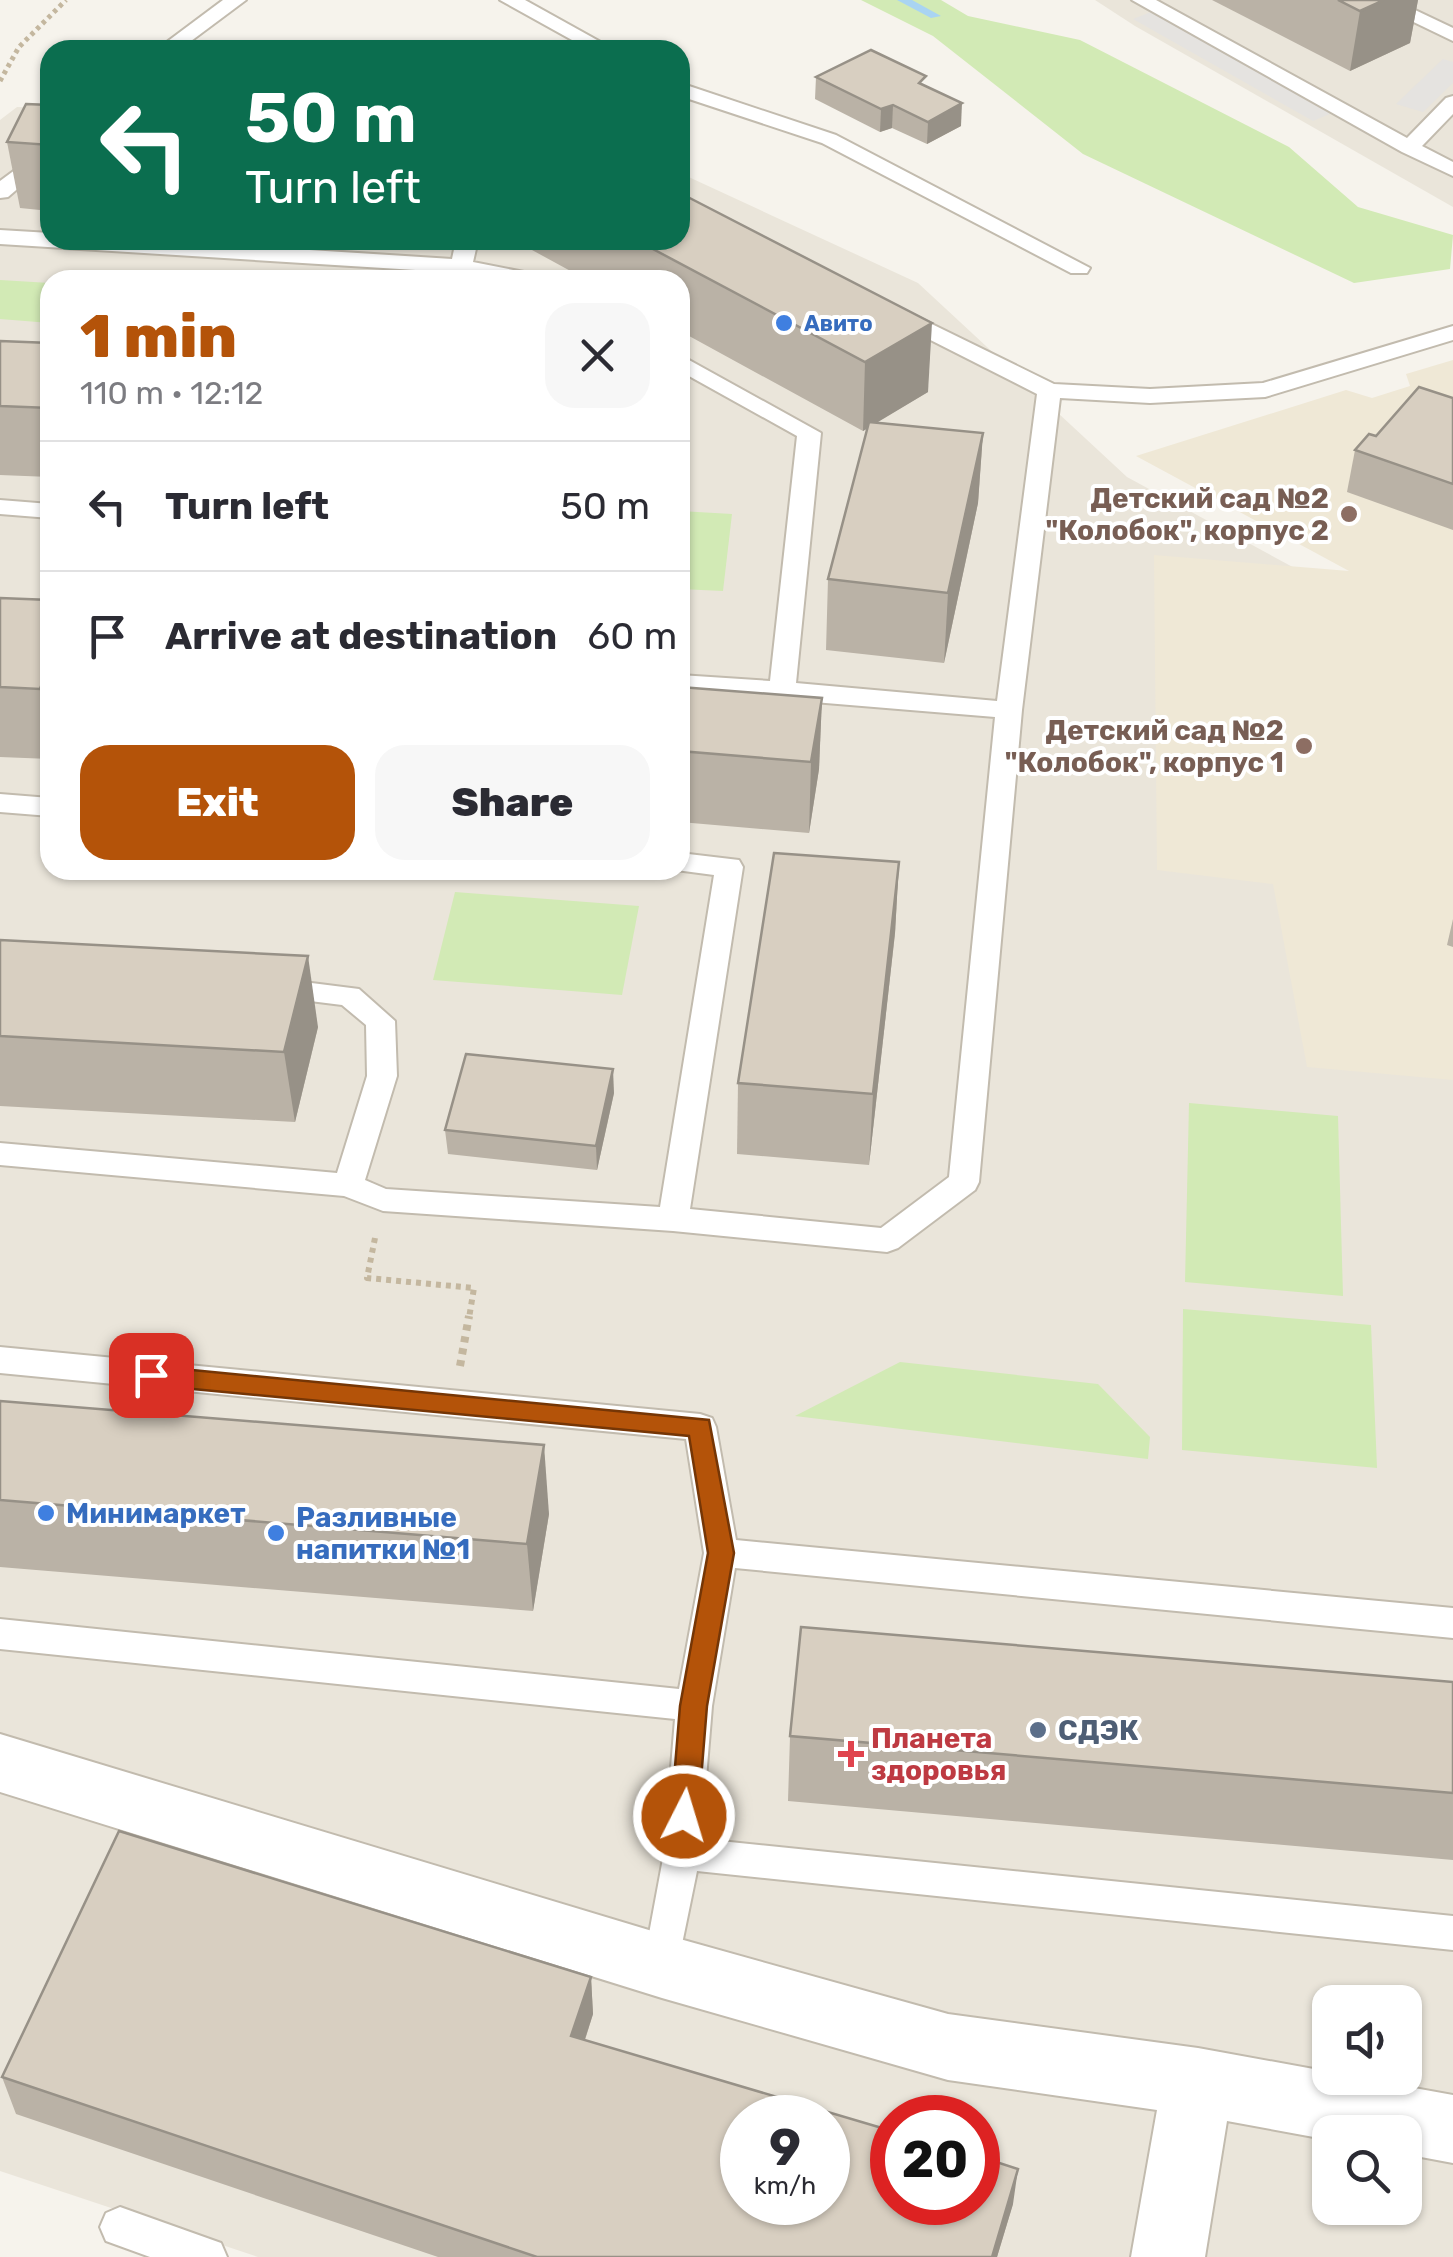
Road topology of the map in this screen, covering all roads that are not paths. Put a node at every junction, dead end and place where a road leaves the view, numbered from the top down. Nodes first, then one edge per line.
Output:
1 (236, 0) edge
2 (510, 0) edge
3 (1142, 0) edge
4 (1378, 0) edge
5 (1453, 35) edge
6 (180, 40) edge
7 (586, 40) edge
8 (690, 92) edge
9 (1453, 102) edge
10 (1409, 148) junction
11 (40, 158) edge
12 (1453, 170) edge
13 (0, 192) edge
14 (0, 237) edge
15 (40, 239) edge
16 (174, 250) edge
17 (1079, 268) dead end
18 (421, 270) edge
19 (870, 300) edge
20 (1453, 333) edge
21 (690, 367) edge
22 (1049, 391) junction
23 (0, 507) edge
24 (40, 510) edge
25 (690, 684) edge
26 (782, 690) junction
27 (1008, 710) junction
28 (0, 803) edge
29 (40, 806) edge
30 (690, 863) edge
31 (252, 986) edge
32 (0, 1154) edge
33 (348, 1185) junction
34 (673, 1220) junction
35 (0, 1360) edge
36 (721, 1553) junction
37 (1453, 1623) edge
38 (0, 1634) edge
39 (694, 1706) junction
40 (0, 1763) edge
41 (682, 1853) junction
42 (1453, 1932) edge
43 (662, 1966) junction
44 (1198, 2082) junction
45 (1453, 2130) edge
46 (120, 2228) dead end
47 (207, 2257) edge
48 (1168, 2257) edge

1 - 6 lane
2 - 7 lane
3 - 10 lane
4 - 5 lane
8 - 17 lane
9 - 10 lane
10 - 12 lane
11 - 13 lane
14 - 15 lane
16 - 18 lane
19 - 22 lane
20 - 22 lane
21 - 26 lane
22 - 27 lane
23 - 24 lane
25 - 26 lane
26 - 27 lane
27 - 34 lane
28 - 29 lane
30 - 34 lane
31 - 33 lane
32 - 33 lane
33 - 34 lane
35 - 36 lane
36 - 37 lane
36 - 39 lane
38 - 39 lane
39 - 41 lane
40 - 43 street
41 - 42 lane
41 - 43 lane
43 - 44 street
44 - 45 street
44 - 48 street
46 - 47 lane

